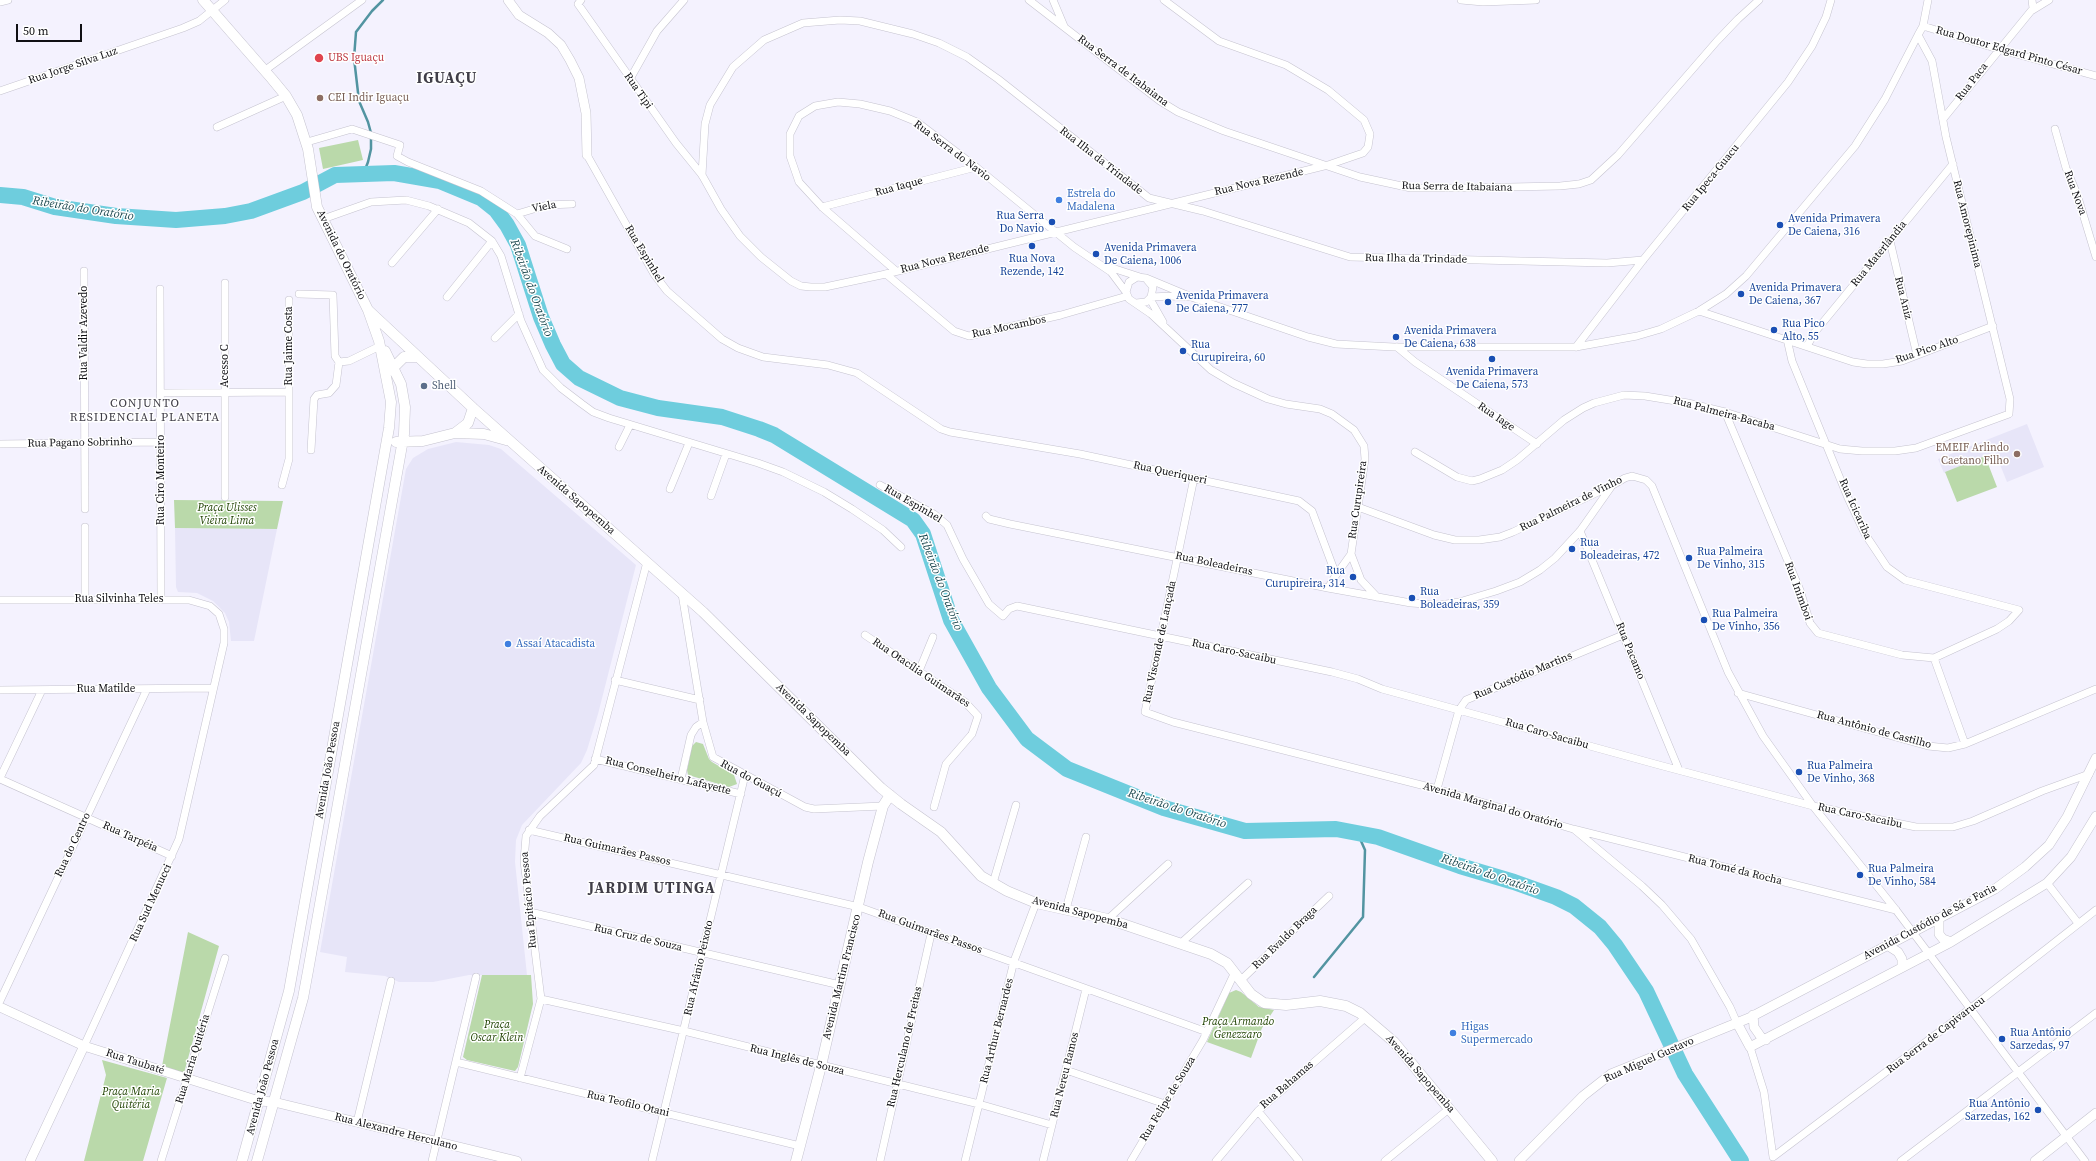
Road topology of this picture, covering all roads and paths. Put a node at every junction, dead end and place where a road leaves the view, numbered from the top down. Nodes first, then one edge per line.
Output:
1 (8, 0) edge
2 (203, 0) edge
3 (225, 0) edge
4 (362, 0) edge
5 (508, 0) edge
6 (684, 0) edge
7 (1029, 0) edge
8 (1053, 0) edge
9 (1164, 0) edge
10 (1461, 0) edge
11 (1536, 0) edge
12 (1759, 0) edge
13 (1832, 0) edge
14 (1928, 0) edge
15 (2032, 0) edge
16 (2049, 0) edge
17 (0, 2) edge
18 (579, 2) edge
19 (2033, 8) junction
20 (212, 12) junction
21 (1923, 26) junction
22 (1064, 28) junction
23 (1918, 35) junction
24 (1998, 50) junction
25 (264, 71) junction
26 (2096, 76) edge
27 (630, 79) junction
28 (0, 91) edge
29 (286, 96) junction
30 (1943, 119) junction
31 (217, 127) dead end
32 (2056, 129) dead end
33 (307, 146) junction
34 (588, 154) joint
35 (1953, 164) junction
36 (1328, 166) junction
37 (976, 167) junction
38 (702, 174) junction
39 (1168, 203) junction
40 (572, 204) dead end
41 (822, 208) junction
42 (438, 209) junction
43 (517, 214) junction
44 (323, 219) junction
45 (1055, 232) junction
46 (492, 240) junction
47 (1890, 241) junction
48 (567, 249) dead end
49 (2096, 257) edge
50 (1643, 260) junction
51 (392, 263) dead end
52 (1101, 264) junction
53 (84, 271) dead end
54 (896, 271) junction
55 (886, 274) junction
56 (1143, 278) junction
57 (225, 283) dead end
58 (160, 289) dead end
59 (299, 294) dead end
60 (1127, 294) junction
61 (446, 297) dead end
62 (1151, 298) junction
63 (1194, 298) junction
64 (289, 300) dead end
65 (1136, 303) junction
66 (368, 310) junction
67 (1699, 311) junction
68 (519, 314) junction
69 (1164, 326) junction
70 (1992, 326) junction
71 (495, 338) dead end
72 (1787, 339) junction
73 (380, 343) junction
74 (1807, 346) junction
75 (1397, 347) junction
76 (1576, 347) junction
77 (1917, 356) junction
78 (418, 357) junction
79 (339, 362) junction
80 (393, 366) junction
81 (387, 375) junction
82 (225, 392) junction
83 (289, 392) junction
84 (160, 393) junction
85 (473, 408) junction
86 (1725, 412) junction
87 (2009, 414) joint
88 (630, 425) junction
89 (389, 428) junction
90 (941, 430) joint
91 (455, 433) junction
92 (509, 441) junction
93 (161, 442) junction
94 (402, 442) junction
95 (423, 442) junction
96 (686, 442) junction
97 (85, 443) junction
98 (0, 444) edge
99 (1537, 444) junction
100 (1828, 445) junction
101 (619, 447) dead end
102 (311, 450) dead end
103 (1416, 452) dead end
104 (726, 454) junction
105 (399, 461) junction
106 (1194, 478) junction
107 (282, 485) dead end
108 (880, 485) dead end
109 (1611, 486) junction
110 (670, 489) dead end
111 (711, 496) dead end
112 (225, 498) dead end
113 (1358, 507) junction
114 (85, 509) dead end
115 (986, 516) dead end
116 (85, 527) dead end
117 (1580, 531) junction
118 (901, 547) dead end
119 (1350, 554) junction
120 (1178, 557) junction
121 (647, 562) junction
122 (1336, 575) junction
123 (1328, 588) junction
124 (682, 594) junction
125 (1377, 597) junction
126 (85, 599) junction
127 (0, 600) edge
128 (161, 600) junction
129 (1003, 616) joint
130 (224, 629) joint
131 (1623, 634) junction
132 (865, 635) dead end
133 (933, 637) dead end
134 (1162, 637) junction
135 (1934, 658) junction
136 (919, 671) junction
137 (615, 680) junction
138 (212, 688) junction
139 (147, 689) junction
140 (2096, 689) edge
141 (0, 690) edge
142 (42, 690) junction
143 (1738, 693) junction
144 (700, 700) junction
145 (1459, 710) junction
146 (1145, 712) joint
147 (703, 722) junction
148 (1965, 744) junction
149 (2096, 758) edge
150 (595, 759) junction
151 (1678, 770) junction
152 (2089, 774) junction
153 (745, 775) junction
154 (0, 779) edge
155 (681, 779) junction
156 (1437, 789) junction
157 (741, 794) junction
158 (890, 795) junction
159 (1016, 805) dead end
160 (883, 806) junction
161 (1813, 806) junction
162 (934, 807) dead end
163 (2096, 816) edge
164 (87, 817) junction
165 (1573, 829) junction
166 (529, 830) junction
167 (1086, 837) dead end
168 (172, 856) junction
169 (1168, 864) dead end
170 (722, 874) junction
171 (993, 883) junction
172 (1248, 883) dead end
173 (2047, 883) junction
174 (1330, 896) dead end
175 (1036, 903) junction
176 (859, 906) junction
177 (1066, 909) junction
178 (1896, 910) junction
179 (2096, 910) edge
180 (530, 912) junction
181 (1939, 918) junction
182 (1108, 919) junction
183 (2078, 923) junction
184 (1912, 932) junction
185 (931, 934) junction
186 (1951, 942) junction
187 (1181, 943) junction
188 (1887, 945) junction
189 (703, 954) junction
190 (1929, 954) junction
191 (225, 958) dead end
192 (1014, 961) junction
193 (1902, 967) junction
194 (1238, 976) junction
195 (476, 977) dead end
196 (391, 981) dead end
197 (840, 985) junction
198 (1086, 990) junction
199 (541, 998) junction
200 (0, 1001) edge
201 (0, 1007) edge
202 (1971, 1008) junction
203 (2096, 1013) edge
204 (1754, 1015) junction
205 (1366, 1017) junction
206 (1737, 1022) junction
207 (684, 1031) junction
208 (1207, 1032) junction
209 (1766, 1040) junction
210 (84, 1046) junction
211 (1750, 1047) junction
212 (456, 1062) junction
213 (821, 1066) junction
214 (1066, 1070) junction
215 (2018, 1073) junction
216 (520, 1078) junction
217 (187, 1080) junction
218 (897, 1084) junction
219 (259, 1101) junction
220 (274, 1102) junction
221 (979, 1104) junction
222 (1166, 1104) junction
223 (1450, 1108) junction
224 (1258, 1111) junction
225 (665, 1112) junction
226 (2096, 1113) edge
227 (357, 1122) junction
228 (1052, 1125) junction
229 (2066, 1138) junction
230 (437, 1141) junction
231 (800, 1146) junction
232 (1773, 1157) joint
233 (30, 1161) edge
234 (161, 1161) edge
235 (242, 1161) edge
236 (257, 1161) edge
237 (432, 1161) edge
238 (517, 1161) edge
239 (652, 1161) edge
240 (796, 1161) edge
241 (880, 1161) edge
242 (965, 1161) edge
243 (1043, 1161) edge
244 (1131, 1161) edge
245 (1216, 1161) edge
246 (1299, 1161) edge
247 (1385, 1161) edge
248 (1492, 1161) edge
249 (1519, 1161) edge
250 (1901, 1161) edge
251 (2035, 1161) edge
252 (2085, 1161) edge

1 - 17 street
2 - 20 main road, Avenida do Oratório
3 - 20 street, Rua Jorge Silva Luz
4 - 25 street
5 - 34 street
6 - 27 street
7 - 22 street, Rua Serra de Itabaiana
8 - 22 street
9 - 36 street, Rua Nova Rezende
10 - 11 street
12 - 36 street, Rua Serra de Itabaiana
13 - 50 street, Rua Ipeca-Guacu
14 - 21 street
15 - 19 street
16 - 19 street
18 - 27 street, Rua Tipi
19 - 24 street, Rua Paca
20 - 25 main road, Avenida do Oratório
20 - 28 street, Rua Jorge Silva Luz
21 - 23 street
21 - 24 street, Rua Doutor Edgard Pinto César
22 - 36 street, Rua Serra de Itabaiana
23 - 30 street, Rua Amorepinima
23 - 67 street
24 - 26 street, Rua Doutor Edgard Pinto César
24 - 30 street, Rua Paca
25 - 29 main road, Avenida do Oratório
27 - 38 street, Rua Tipi
29 - 31 street
29 - 33 main road, Avenida do Oratório
30 - 35 street, Rua Amorepinima
32 - 49 street, Rua Nova
33 - 43 street
33 - 44 main road, Avenida do Oratório
34 - 90 street, Rua Espinhel
35 - 47 street, Rua Materlândia
35 - 70 street, Rua Amorepinima
36 - 39 street, Rua Nova Rezende
37 - 41 street, Rua Iaque
37 - 41 street, Rua Serra do Navio
37 - 45 street, Rua Serra do Navio
38 - 39 street, Rua Ilha da Trindade
38 - 55 street, Rua Nova Rezende
39 - 45 street, Rua Nova Rezende
39 - 50 street, Rua Ilha da Trindade
40 - 43 street, Viela
41 - 54 street, Rua Serra do Navio
42 - 44 street
42 - 46 street
42 - 51 street
43 - 48 street
44 - 66 main road, Avenida do Oratório
45 - 52 street, Rua Serra do Navio
45 - 54 street, Rua Nova Rezende
46 - 61 street
46 - 68 street
47 - 74 street, Rua Materlândia
47 - 77 street, Rua Aniz
50 - 76 street, Rua Ipeca-Guacu
52 - 56 street
52 - 60 street
53 - 97 street, Rua Valdir Azevedo
54 - 55 street, Rua Nova Rezende
55 - 60 street, Rua Mocambos
56 - 60 street
56 - 62 street
56 - 63 street
57 - 82 street, Acesso C
58 - 84 street, Rua Ciro Monteiro
59 - 79 street
60 - 65 street
62 - 63 street
62 - 65 street
62 - 69 street, Rua Curupireira
63 - 75 street
64 - 83 street, Rua Jaime Costa
65 - 69 street, Rua Curupireira
66 - 73 main road, Avenida do Oratório
66 - 78 main road, Avenida Sapopemba
67 - 72 street, Rua Pico Alto
67 - 76 street
68 - 71 street
68 - 88 street
69 - 113 street, Rua Curupireira
70 - 77 street, Rua Pico Alto
70 - 87 street, Rua Amorepinima
72 - 74 street, Rua Pico Alto
72 - 100 street, Rua Icicariba
73 - 79 street
73 - 80 main road, Avenida João Pessoa
73 - 81 main road, Avenida do Oratório
74 - 77 street, Rua Pico Alto
75 - 76 street
75 - 99 street, Rua Iage
78 - 80 main road
78 - 85 main road, Avenida Sapopemba
79 - 102 street
80 - 81 main road
80 - 94 main road, Avenida João Pessoa
81 - 89 main road, Avenida João Pessoa
82 - 83 street, Rua Jaime Costa
82 - 84 street, Rua Jaime Costa
82 - 112 street, Acesso C
83 - 107 street, Rua Jaime Costa
84 - 93 street, Rua Ciro Monteiro
85 - 91 main road
85 - 92 main road, Avenida Sapopemba
86 - 99 street, Rua Palmeira-Bacaba
86 - 100 street, Rua Palmeira-Bacaba
86 - 135 street, Rua Inimboi
87 - 100 street, Rua Palmeira-Bacaba
88 - 96 street
88 - 101 street
89 - 94 main road
89 - 219 main road, Avenida João Pessoa
90 - 106 street, Rua Queriqueri
91 - 92 main road, Avenida Sapopemba
91 - 95 main road
92 - 121 main road, Avenida Sapopemba
93 - 97 street, Rua Pagano Sobrinho
93 - 128 street, Rua Ciro Monteiro
94 - 95 main road
94 - 105 main road, Avenida João Pessoa
95 - 105 main road
96 - 104 street
96 - 110 street
97 - 98 street, Rua Pagano Sobrinho
97 - 114 street, Rua Valdir Azevedo
99 - 103 street, Rua Palmeira-Bacaba
100 - 135 street, Rua Icicariba
104 - 111 street
104 - 118 street
105 - 220 main road, Avenida João Pessoa
106 - 120 street, Rua Visconde de Lançada
106 - 122 street, Rua Queriqueri
108 - 129 street, Rua Espinhel
109 - 113 street, Rua Palmeira de Vinho
109 - 117 street, Rua Boleadeiras
109 - 143 street, Rua Palmeira de Vinho
113 - 119 street, Rua Curupireira
115 - 120 street, Rua Boleadeiras
116 - 126 street
117 - 125 street, Rua Boleadeiras
117 - 131 street, Rua Pacamo
119 - 122 street, Rua Curupireira
119 - 125 street, Rua Curupireira
120 - 123 street, Rua Boleadeiras
120 - 134 street, Rua Visconde de Lançada
121 - 124 main road, Avenida Sapopemba
121 - 137 street, Rua Epitácio Pessoa
122 - 123 street
123 - 125 street, Rua Boleadeiras
124 - 144 street, Rua do Guaçú
124 - 158 main road, Avenida Sapopemba
126 - 127 street, Rua Silvinha Teles
126 - 128 street, Rua Silvinha Teles
128 - 130 street, Rua Silvinha Teles
129 - 134 street, Rua Caro-Sacaibu
130 - 138 street, Rua Sud Menucci
131 - 145 street, Rua Custódio Martins
131 - 151 street, Rua Pacamo
132 - 136 street, Rua Otacília Guimarães
133 - 136 street
134 - 145 street, Rua Caro-Sacaibu
134 - 146 street, Rua Visconde de Lançada
135 - 148 street
136 - 162 street, Rua Otacília Guimarães
137 - 144 street
137 - 150 street, Rua Epitácio Pessoa
138 - 139 street, Rua Matilde
138 - 168 street, Rua Sud Menucci
139 - 142 street, Rua Matilde
139 - 164 street, Rua do Centro
140 - 148 street, Rua Antônio de Castilho
141 - 142 street, Rua Matilde
142 - 154 street
143 - 148 street, Rua Antônio de Castilho
143 - 161 street, Rua Palmeira de Vinho
144 - 147 street, Rua do Guaçú
145 - 151 street, Rua Caro-Sacaibu
145 - 156 street, Rua Custódio Martins
146 - 156 street, Avenida Marginal do Oratório
147 - 153 street, Rua do Guaçú
147 - 155 street
149 - 152 street, Avenida Custódio de Sá e Faria
150 - 155 street, Rua Conselheiro Lafayette
150 - 166 street, Rua Epitácio Pessoa
151 - 161 street, Rua Caro-Sacaibu
152 - 161 street, Rua Caro-Sacaibu
152 - 181 street, Avenida Custódio de Sá e Faria
153 - 157 street, Rua Afrânio Peixoto
153 - 160 street, Rua do Guaçú
154 - 164 street, Rua Tarpéia
155 - 157 street, Rua Conselheiro Lafayette
156 - 165 street, Avenida Marginal do Oratório
157 - 170 street, Rua Afrânio Peixoto
158 - 160 main road, Avenida Martim Francisco
158 - 171 main road, Avenida Sapopemba
159 - 171 street
160 - 176 main road, Avenida Martim Francisco
161 - 178 street, Rua Palmeira de Vinho
163 - 173 street
164 - 168 street, Rua Tarpéia
164 - 200 street, Rua do Centro
165 - 178 street, Rua Tomé da Rocha
165 - 206 street, Avenida Marginal do Oratório
166 - 170 street, Rua Guimarães Passos
166 - 180 street, Rua Epitácio Pessoa
167 - 177 street
168 - 210 street, Rua Sud Menucci
169 - 182 street
170 - 176 street, Rua Guimarães Passos
170 - 189 street, Rua Afrânio Peixoto
171 - 175 main road, Avenida Sapopemba
172 - 187 street
173 - 183 street
173 - 186 street
174 - 194 street, Rua Evaldo Braga
175 - 177 main road, Avenida Sapopemba
175 - 192 street, Rua Arthur Bernardes
176 - 185 street, Rua Guimarães Passos
176 - 197 main road, Avenida Martim Francisco
177 - 182 main road, Avenida Sapopemba
178 - 184 street, Rua Palmeira de Vinho
179 - 183 street, Rua Serra de Capivarucu
180 - 189 street, Rua Cruz de Souza
180 - 199 street, Rua Epitácio Pessoa
181 - 184 street, Avenida Custódio de Sá e Faria
181 - 186 street
182 - 187 main road, Avenida Sapopemba
183 - 202 street, Rua Serra de Capivarucu
184 - 188 street, Avenida Custódio de Sá e Faria
184 - 190 street, Rua Palmeira de Vinho
185 - 192 street, Rua Guimarães Passos
185 - 218 street, Rua Herculano de Freitas
186 - 190 street
187 - 194 main road, Avenida Sapopemba
188 - 193 street
188 - 204 street, Avenida Custódio de Sá e Faria
189 - 197 street, Rua Cruz de Souza
189 - 207 street, Rua Afrânio Peixoto
190 - 193 street
190 - 202 street, Rua Palmeira de Vinho
191 - 217 street, Rua Maria Quitéria
192 - 198 street, Rua Guimarães Passos
192 - 221 street, Rua Arthur Bernardes
193 - 209 street
194 - 205 main road, Avenida Sapopemba
194 - 208 street, Rua Felipe de Souza
195 - 212 street
196 - 227 street
197 - 213 main road, Avenida Martim Francisco
198 - 208 street, Rua Guimarães Passos
198 - 214 street, Rua Nereu Ramos
199 - 207 street, Rua Inglês de Souza
199 - 216 street, Rua Epitácio Pessoa
201 - 210 street, Rua Taubaté
202 - 215 street, Rua Palmeira de Vinho
202 - 232 street, Rua Serra de Capivarucu
203 - 215 street
204 - 206 street, Avenida Custódio de Sá e Faria
204 - 209 street
205 - 223 main road, Avenida Sapopemba
205 - 224 street, Rua Bahamas
206 - 211 street, Avenida Marginal do Oratório
206 - 249 street, Rua Miguel Gustavo
207 - 213 street, Rua Inglês de Souza
207 - 225 street, Rua Afrânio Peixoto
208 - 222 street, Rua Felipe de Souza
209 - 211 street
210 - 217 street, Rua Taubaté
210 - 233 street, Rua Sud Menucci
211 - 232 street, Avenida Marginal do Oratório
212 - 216 street, Rua Teofilo Otani
212 - 230 street
213 - 218 street, Rua Inglês de Souza
213 - 231 main road, Avenida Martim Francisco
214 - 222 street
214 - 228 street, Rua Nereu Ramos
215 - 229 street, Rua Palmeira de Vinho
215 - 250 street
216 - 225 street, Rua Teofilo Otani
217 - 219 street, Rua Taubaté
217 - 234 street, Rua Maria Quitéria
218 - 221 street, Rua Inglês de Souza
218 - 241 street, Rua Herculano de Freitas
219 - 220 street, Rua Taubaté
219 - 235 main road, Avenida João Pessoa
220 - 227 street, Rua Alexandre Herculano
220 - 236 main road, Avenida João Pessoa
221 - 228 street, Rua Inglês de Souza
221 - 242 street, Rua Arthur Bernardes
222 - 244 street, Rua Felipe de Souza
223 - 247 street
223 - 248 main road, Avenida Sapopemba
224 - 245 street, Rua Bahamas
224 - 246 street
225 - 231 street, Rua Teofilo Otani
225 - 239 street, Rua Afrânio Peixoto
226 - 229 street
227 - 230 street, Rua Alexandre Herculano
228 - 243 street, Rua Nereu Ramos
229 - 251 street
229 - 252 street, Rua Palmeira de Vinho
230 - 237 street
230 - 238 street, Rua Alexandre Herculano
231 - 240 main road, Avenida Martim Francisco

